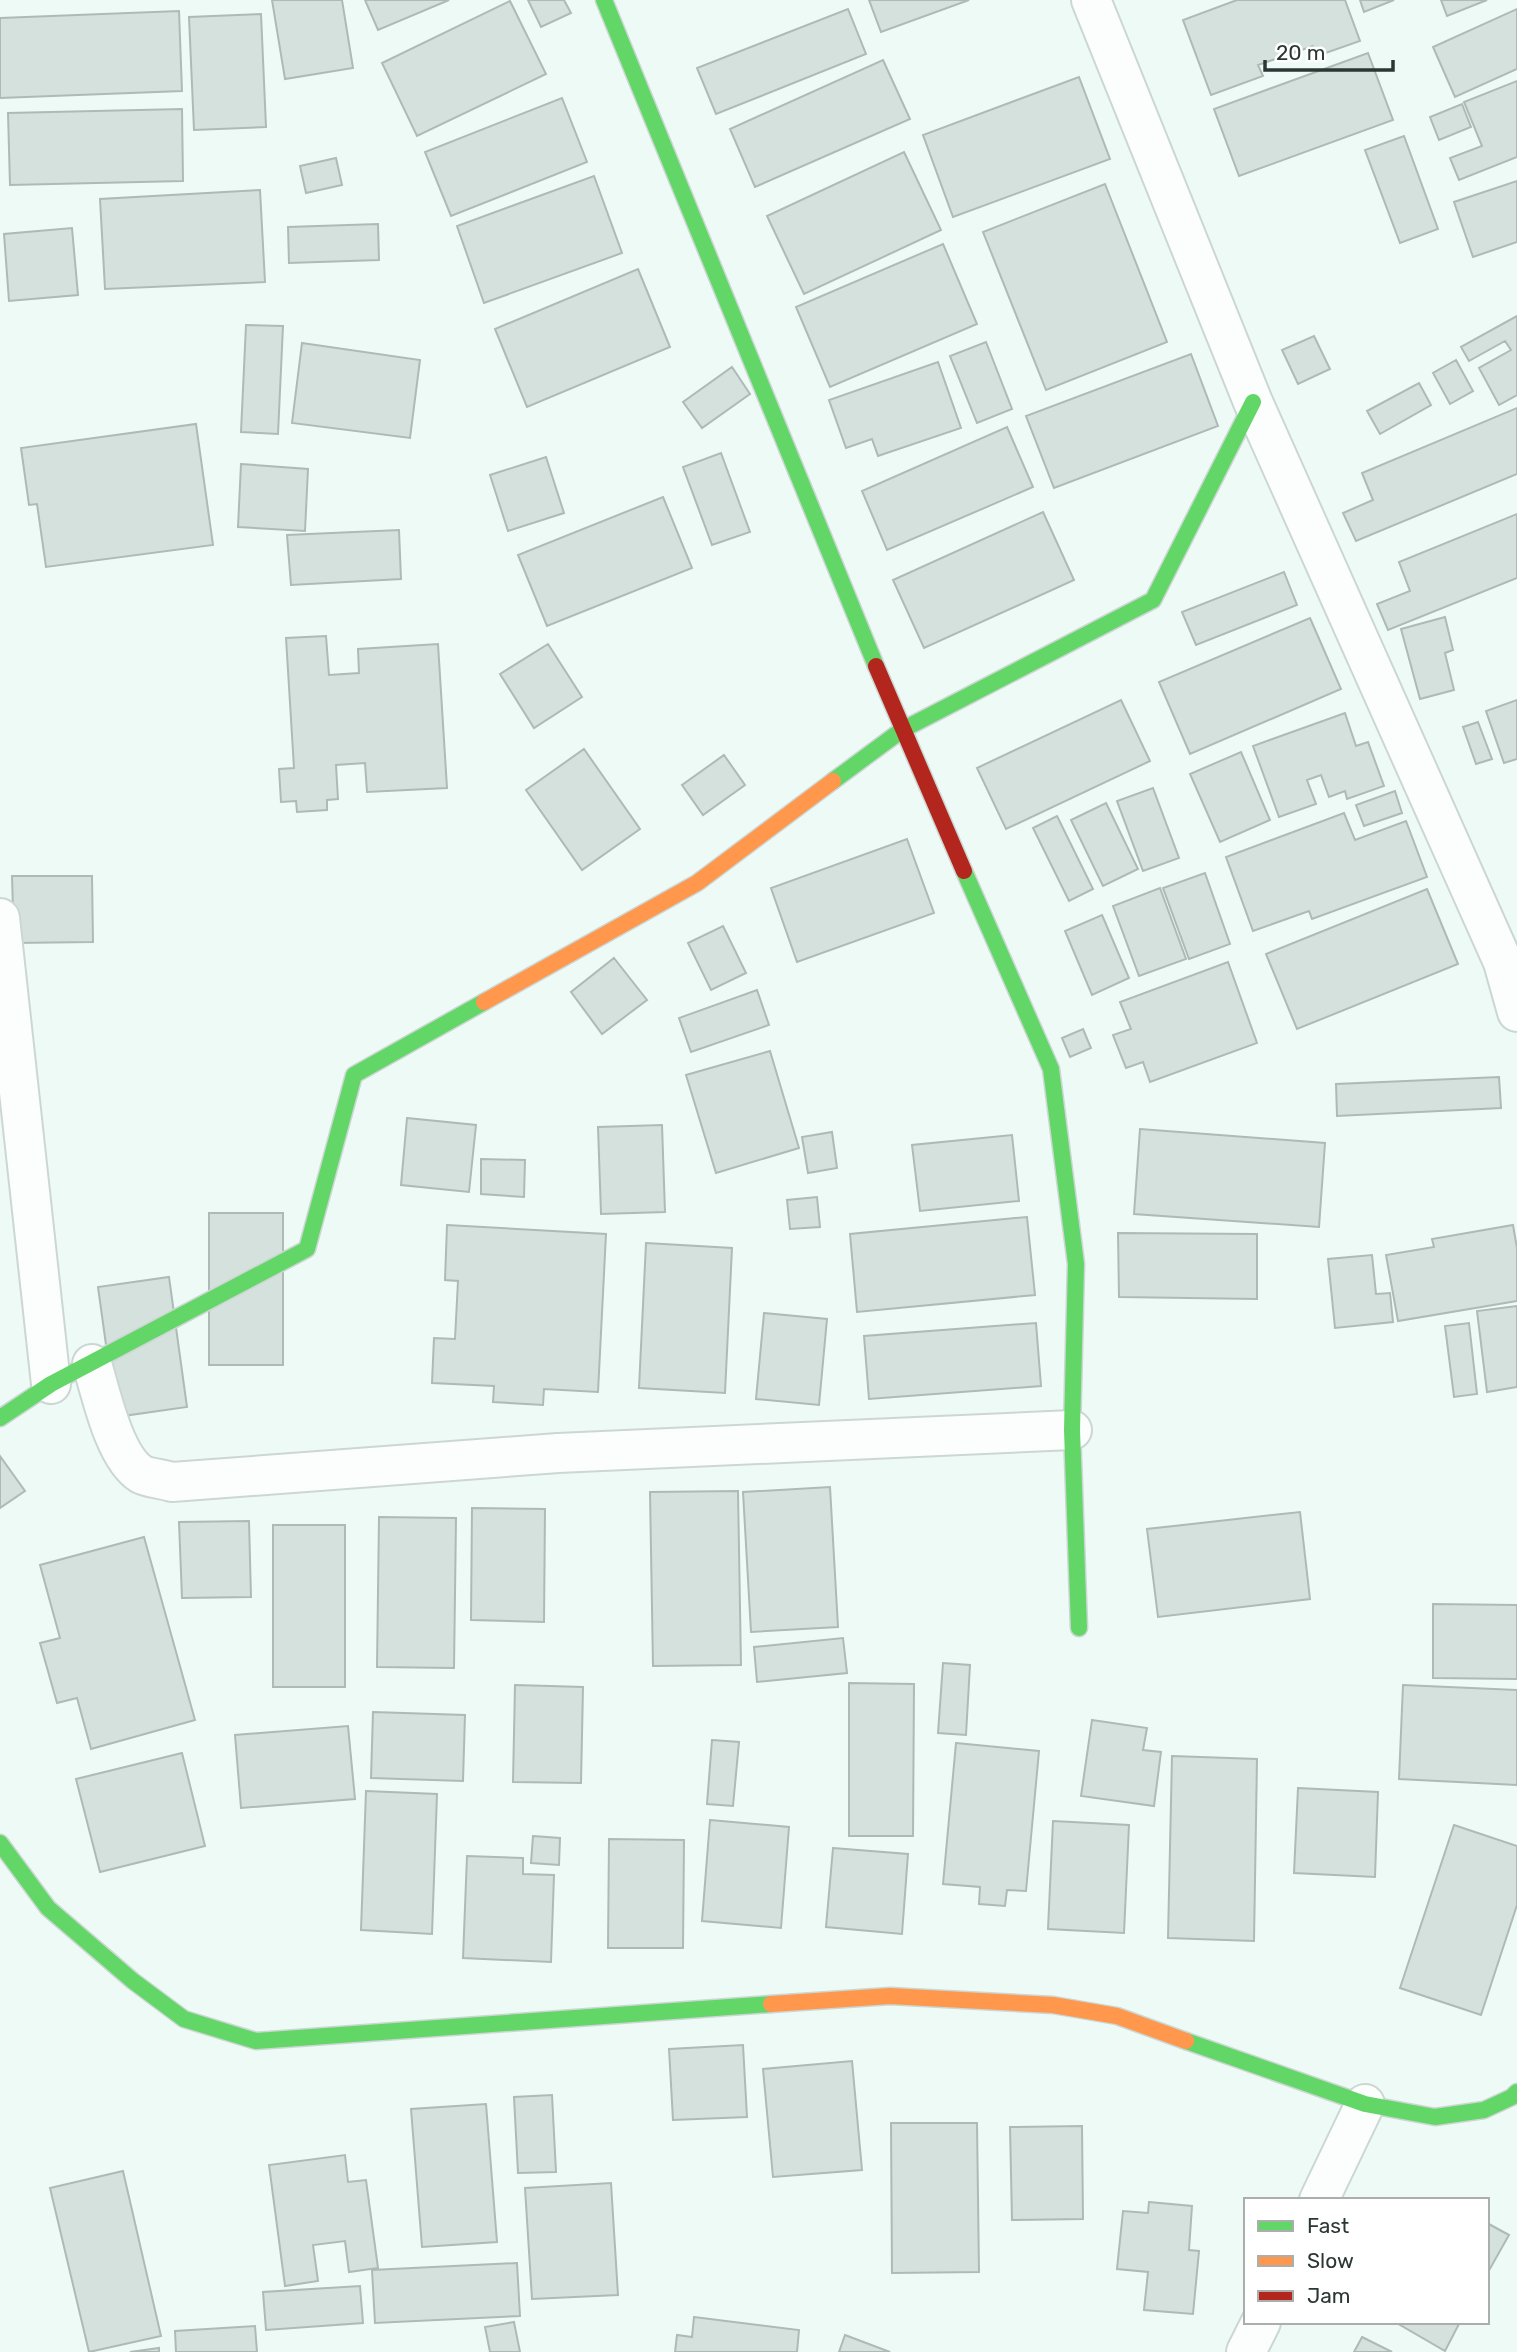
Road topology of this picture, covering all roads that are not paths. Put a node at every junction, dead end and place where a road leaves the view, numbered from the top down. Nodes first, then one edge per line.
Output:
1 (604, 0) edge
2 (1091, 0) edge
3 (1252, 402) junction
4 (902, 730) junction
5 (0, 918) edge
6 (1517, 1012) edge
7 (92, 1364) junction
8 (51, 1384) junction
9 (0, 1418) edge
10 (1072, 1430) junction
11 (1079, 1628) dead end
12 (0, 1843) edge
13 (1517, 2092) edge
14 (1365, 2104) junction
15 (1320, 2198) edge
16 (1260, 2324) edge
17 (1246, 2352) edge

1 - 4 street
2 - 3 street
3 - 4 street
3 - 6 street
4 - 7 street
4 - 10 street
5 - 8 street
7 - 8 street
7 - 10 street
8 - 9 street
10 - 11 street
12 - 14 street
13 - 14 street
14 - 15 street
16 - 17 street

